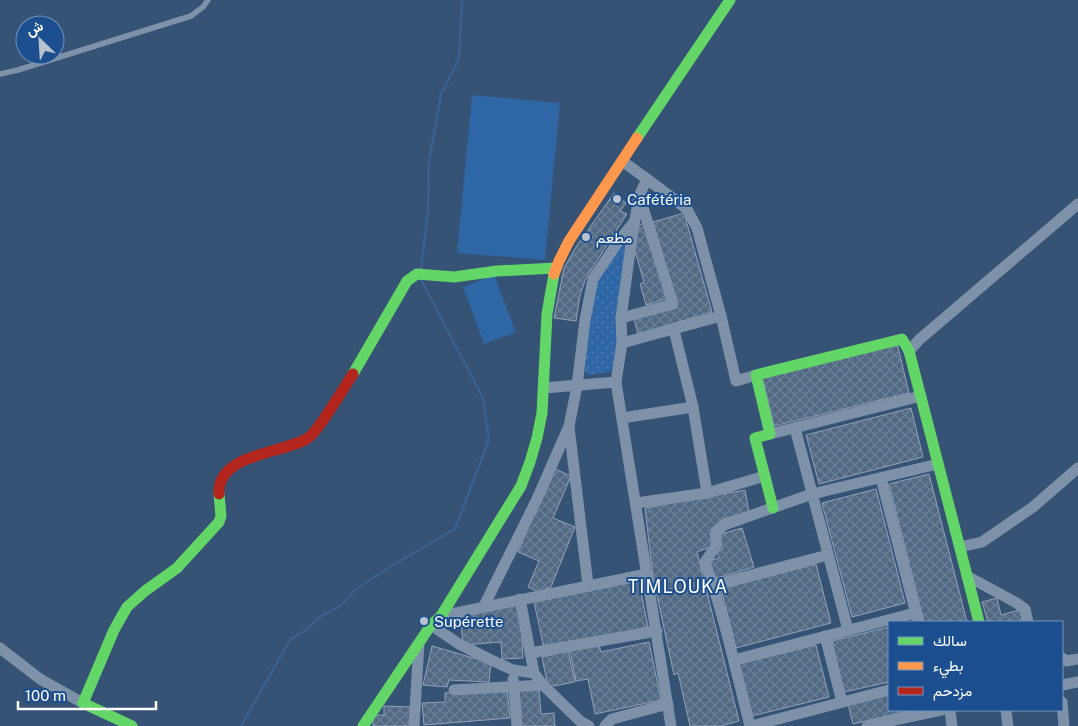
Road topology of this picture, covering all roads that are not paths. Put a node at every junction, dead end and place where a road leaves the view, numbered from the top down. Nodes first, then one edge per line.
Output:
1 (208, 0) edge
2 (730, 0) edge
3 (0, 74) edge
4 (622, 161) junction
5 (647, 179) junction
6 (639, 196) junction
7 (1078, 204) edge
8 (635, 221) junction
9 (556, 268) junction
10 (721, 316) junction
11 (621, 318) junction
12 (674, 330) junction
13 (622, 343) junction
14 (909, 351) junction
15 (756, 375) junction
16 (616, 382) junction
17 (577, 386) junction
18 (544, 388) junction
19 (920, 396) junction
20 (693, 407) junction
21 (622, 418) junction
22 (569, 426) junction
23 (795, 428) junction
24 (770, 434) junction
25 (938, 464) junction
26 (1078, 468) edge
27 (765, 476) junction
28 (880, 478) junction
29 (707, 493) junction
30 (812, 494) junction
31 (636, 503) junction
32 (773, 508) junction
33 (960, 547) junction
34 (828, 554) junction
35 (647, 574) junction
36 (967, 576) junction
37 (588, 585) junction
38 (713, 585) junction
39 (520, 599) junction
40 (484, 606) junction
41 (441, 616) junction
42 (917, 617) edge
43 (896, 621) edge
44 (979, 621) edge
45 (1028, 621) edge
46 (888, 622) edge
47 (431, 625) junction
48 (848, 630) junction
49 (656, 631) junction
50 (826, 636) junction
51 (420, 641) junction
52 (0, 648) edge
53 (530, 653) junction
54 (1063, 659) edge
55 (1078, 659) edge
56 (734, 660) junction
57 (513, 670) junction
58 (534, 673) junction
59 (1078, 682) edge
60 (543, 685) junction
61 (1063, 685) edge
62 (514, 686) junction
63 (454, 690) dead end
64 (888, 690) edge
65 (842, 702) junction
66 (84, 703) junction
67 (668, 704) junction
68 (938, 711) edge
69 (950, 711) edge
70 (1006, 711) edge
71 (1063, 711) edge
72 (787, 721) edge
73 (898, 723) edge
74 (583, 724) edge
75 (610, 724) edge
76 (132, 726) edge
77 (363, 726) edge
78 (414, 726) edge
79 (517, 726) edge
80 (671, 726) edge
81 (750, 726) edge
82 (867, 726) edge
83 (952, 726) edge
84 (1008, 726) edge
85 (1064, 726) edge

1 - 3 lane
2 - 4 street
4 - 5 street
4 - 9 street
5 - 6 street
5 - 10 street
6 - 8 street
6 - 11 street
7 - 14 street
8 - 11 street
8 - 17 street
9 - 18 street
9 - 66 street
10 - 12 street
10 - 15 street
11 - 13 street
12 - 13 street
12 - 20 street
13 - 16 street
14 - 15 street
14 - 19 street
15 - 24 street
16 - 17 street
16 - 21 street
17 - 18 street
17 - 22 street
18 - 41 street
19 - 23 street
19 - 25 street
20 - 21 street
20 - 29 street
21 - 31 street
22 - 37 street
22 - 40 street
23 - 24 street
23 - 30 street
24 - 27 street
25 - 28 street
25 - 33 street
26 - 33 street
27 - 29 street
27 - 32 street
28 - 30 street
28 - 42 street
29 - 31 street
30 - 32 street
30 - 34 street
31 - 35 street
32 - 38 street
33 - 36 street
34 - 38 street
34 - 48 street
35 - 37 street
35 - 49 street
36 - 44 street
36 - 45 street
37 - 39 street
38 - 56 street
39 - 40 street
39 - 53 street
40 - 41 street
41 - 47 street
42 - 43 street
46 - 48 street
47 - 51 street
47 - 57 street
48 - 50 street
49 - 53 street
49 - 67 street
50 - 56 street
50 - 65 street
51 - 77 street
51 - 78 street
52 - 66 street
53 - 58 street
54 - 55 street
56 - 81 street
57 - 58 street
57 - 62 street
58 - 60 street
59 - 61 street
60 - 62 street
60 - 74 street
62 - 63 street
62 - 79 street
64 - 65 street
65 - 72 street
66 - 76 street
67 - 75 street
67 - 80 street
68 - 73 street
69 - 83 street
70 - 84 street
71 - 85 street
72 - 81 street
73 - 82 street
74 - 75 street

